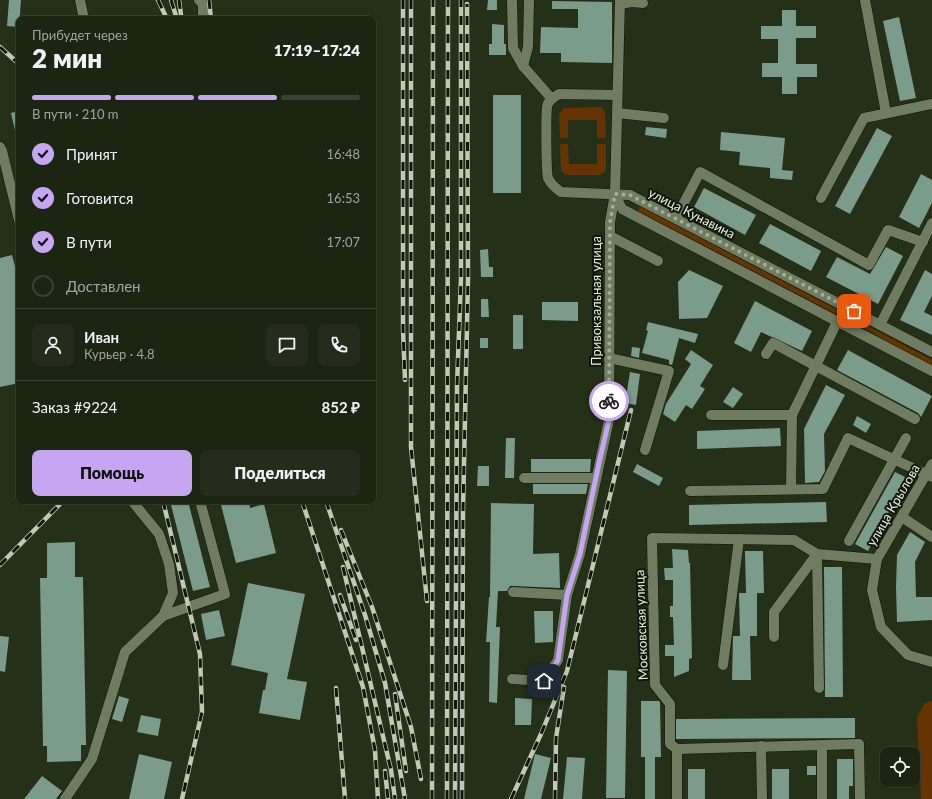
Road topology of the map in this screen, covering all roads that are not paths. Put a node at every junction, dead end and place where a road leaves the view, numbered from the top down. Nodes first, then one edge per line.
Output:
1 (80, 0) edge
2 (199, 0) edge
3 (512, 0) edge
4 (529, 0) edge
5 (865, 0) edge
6 (620, 2) edge
7 (643, 3) dead end
8 (83, 16) edge
9 (203, 16) edge
10 (524, 66) junction
11 (617, 95) junction
12 (551, 98) junction
13 (932, 104) edge
14 (617, 113) junction
15 (886, 113) junction
16 (664, 118) dead end
17 (0, 147) edge
18 (615, 194) junction
19 (821, 198) dead end
20 (16, 208) edge
21 (676, 218) junction
22 (932, 223) edge
23 (610, 236) junction
24 (923, 242) junction
25 (658, 261) dead end
26 (837, 322) junction
27 (880, 325) junction
28 (932, 352) edge
29 (766, 354) dead end
30 (609, 358) junction
31 (816, 366) junction
32 (932, 371) edge
33 (711, 415) dead end
34 (792, 415) junction
35 (915, 419) dead end
36 (906, 438) dead end
37 (645, 450) dead end
38 (894, 459) junction
39 (932, 464) edge
40 (929, 476) edge
41 (524, 478) dead end
42 (596, 478) junction
43 (791, 488) junction
44 (690, 491) dead end
45 (134, 504) edge
46 (201, 504) edge
47 (902, 517) junction
48 (932, 537) edge
49 (739, 538) junction
50 (849, 541) dead end
51 (817, 554) junction
52 (877, 559) junction
53 (513, 592) dead end
54 (567, 595) junction
55 (163, 616) junction
56 (774, 637) dead end
57 (932, 662) edge
58 (723, 665) dead end
59 (512, 679) dead end
60 (819, 688) dead end
61 (822, 745) junction
62 (761, 746) junction
63 (677, 748) junction
64 (64, 799) edge
65 (678, 799) edge
66 (762, 799) edge
67 (822, 799) edge
68 (860, 799) edge

1 - 8 street
2 - 9 street
3 - 10 street
4 - 10 street
5 - 15 street
6 - 7 street
6 - 11 street, Привокзальная улица
10 - 12 street
11 - 12 street
11 - 14 street, Привокзальная улица
12 - 18 street, улица Кунавина
13 - 15 street
14 - 16 street
14 - 18 street, Привокзальная улица
15 - 19 street
17 - 20 street
18 - 21 street, улица Кунавина
18 - 23 street, Привокзальная улица
18 - 26 street
21 - 24 street
21 - 27 street, улица Кунавина
22 - 24 street
23 - 25 street
23 - 30 street, Привокзальная улица
24 - 27 street
26 - 31 street
26 - 32 street
27 - 28 street, улица Кунавина
29 - 31 street
30 - 37 street
30 - 42 street, Привокзальная улица
31 - 34 street
31 - 35 street
33 - 34 street
34 - 43 street
36 - 38 street
38 - 40 street
38 - 43 street
38 - 50 street
39 - 40 street, улица Крылова
40 - 47 street, улица Крылова
41 - 42 street
42 - 54 street, Привокзальная улица
43 - 44 street
45 - 55 street
46 - 55 street
47 - 48 street
47 - 52 street, улица Крылова
49 - 51 street
49 - 58 street
49 - 63 street, Московская улица
51 - 52 street
51 - 56 street
51 - 60 street
52 - 57 street
53 - 54 street
54 - 59 street, Привокзальная улица
55 - 64 street
61 - 62 street
61 - 67 street
61 - 68 street
62 - 63 street
62 - 66 street
63 - 65 street, Московская улица

